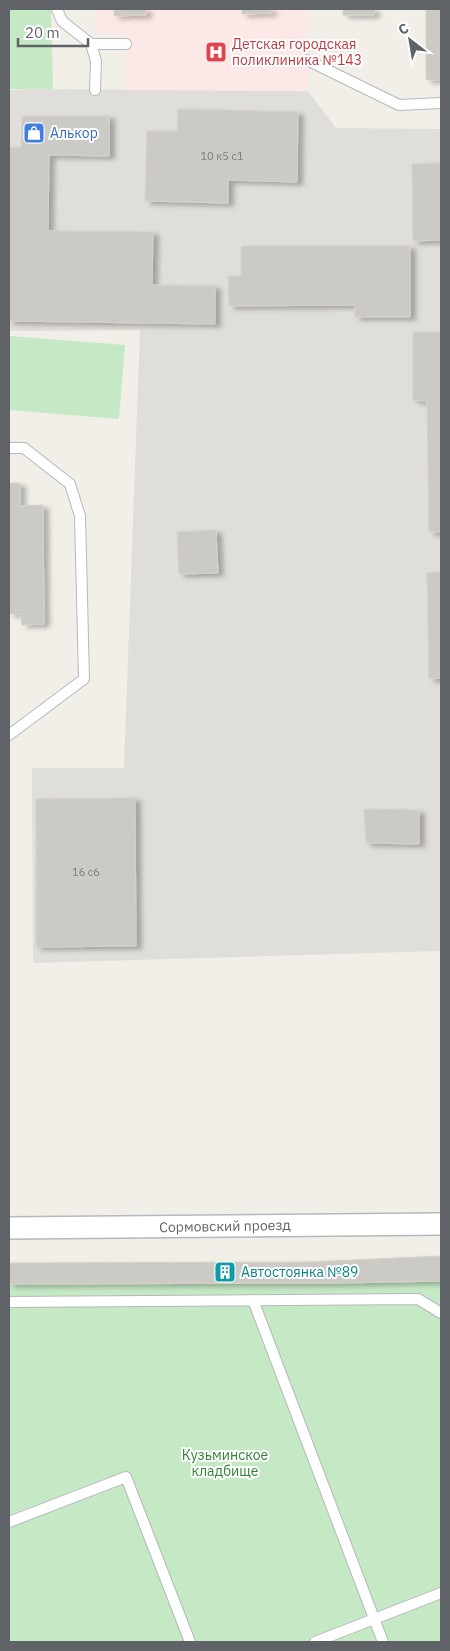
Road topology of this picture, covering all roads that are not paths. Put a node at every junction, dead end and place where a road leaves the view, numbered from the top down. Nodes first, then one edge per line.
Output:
1 (57, 9) edge
2 (91, 44) junction
3 (126, 44) dead end
4 (307, 60) dead end
5 (95, 90) dead end
6 (441, 103) edge
7 (9, 448) edge
8 (9, 735) edge
9 (441, 1224) edge
10 (9, 1228) edge
11 (253, 1300) junction
12 (9, 1302) edge
13 (441, 1313) edge
14 (9, 1522) edge
15 (441, 1593) edge
16 (374, 1619) junction
17 (190, 1642) edge
18 (315, 1642) edge
19 (383, 1642) edge

1 - 2 lane
2 - 3 lane
2 - 5 lane
4 - 6 lane
7 - 8 lane
9 - 10 street, Сормовский проезд
11 - 12 lane
11 - 13 lane
11 - 16 lane
14 - 17 lane
15 - 16 lane
16 - 18 lane
16 - 19 lane

